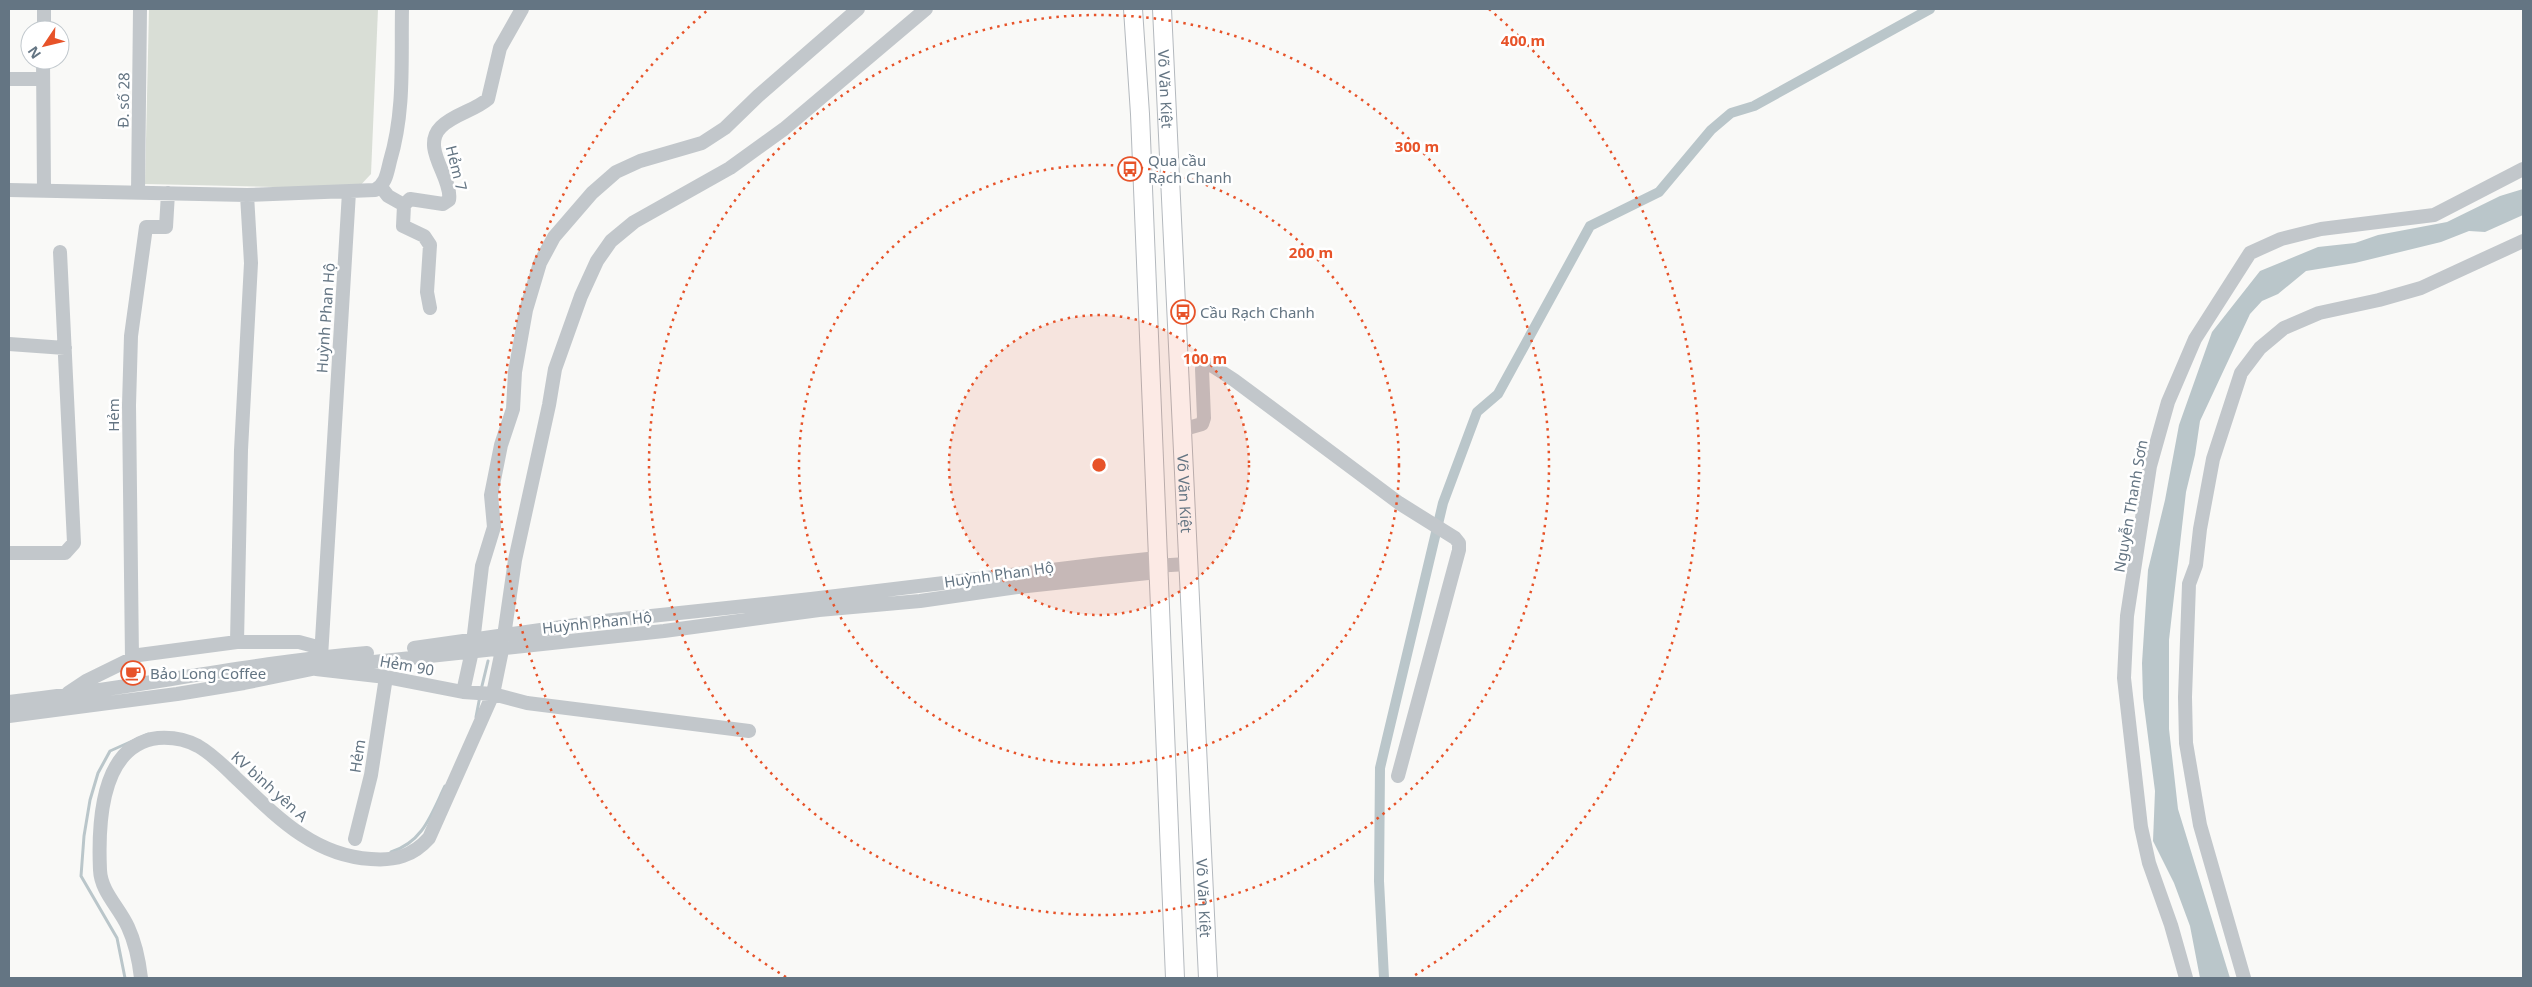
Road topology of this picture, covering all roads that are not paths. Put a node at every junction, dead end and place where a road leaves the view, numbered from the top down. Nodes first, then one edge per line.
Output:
1 (140, 9) edge
2 (402, 9) edge
3 (522, 9) edge
4 (858, 9) edge
5 (926, 9) edge
6 (1133, 9) edge
7 (1162, 9) edge
8 (43, 70) edge
9 (9, 79) edge
10 (43, 79) junction
11 (2523, 169) edge
12 (381, 187) junction
13 (9, 190) edge
14 (44, 190) junction
15 (138, 192) junction
16 (349, 192) junction
17 (168, 193) junction
18 (247, 195) junction
19 (404, 205) junction
20 (2523, 241) edge
21 (60, 252) dead end
22 (430, 308) dead end
23 (9, 344) edge
24 (65, 348) junction
25 (1182, 430) junction
26 (9, 553) edge
27 (1187, 564) junction
28 (1157, 565) junction
29 (505, 634) junction
30 (237, 642) junction
31 (473, 645) junction
32 (502, 650) junction
33 (320, 658) junction
34 (132, 659) junction
35 (386, 677) junction
36 (466, 692) junction
37 (65, 695) junction
38 (490, 695) junction
39 (9, 702) edge
40 (9, 716) edge
41 (748, 731) dead end
42 (1398, 776) dead end
43 (355, 839) dead end
44 (141, 978) edge
45 (1176, 978) edge
46 (1208, 978) edge
47 (2186, 978) edge
48 (2244, 978) edge

1 - 15 street, Đ. số 28
2 - 12 street
3 - 19 street, Hẻm 7
4 - 31 street
5 - 29 street, KV bình yên A
6 - 28 main road, Võ Văn Kiệt
7 - 25 main road, Võ Văn Kiệt
8 - 10 street
9 - 10 street
10 - 14 street
11 - 47 street, Nguyễn Thanh Sơn
12 - 16 street
12 - 19 street
13 - 14 street
14 - 15 street
15 - 17 street
16 - 18 street
16 - 33 street, Huỳnh Phan Hộ
17 - 18 street
17 - 34 street, Hẻm
18 - 30 street
19 - 22 street
20 - 48 street
21 - 24 street
23 - 24 street
24 - 26 street
25 - 27 main road, Võ Văn Kiệt
25 - 42 street
27 - 28 street
27 - 46 main road, Võ Văn Kiệt
28 - 29 street, Huỳnh Phan Hộ
28 - 32 street, Huỳnh Phan Hộ
28 - 45 main road, Võ Văn Kiệt
29 - 31 street, Huỳnh Phan Hộ
29 - 32 street, KV bình yên A
30 - 33 street
30 - 34 street
31 - 32 street, Huỳnh Phan Hộ
31 - 33 street, Huỳnh Phan Hộ
31 - 36 street
32 - 38 street, KV bình yên A
33 - 35 street, Hẻm 90
33 - 37 street, Huỳnh Phan Hộ
33 - 40 street, Huỳnh Phan Hộ
34 - 37 street
35 - 36 street, Hẻm 90
35 - 43 street, Hẻm
36 - 38 street, Hẻm 90
37 - 39 street, Huỳnh Phan Hộ
38 - 41 street, Hẻm 90
38 - 44 street, KV bình yên A

